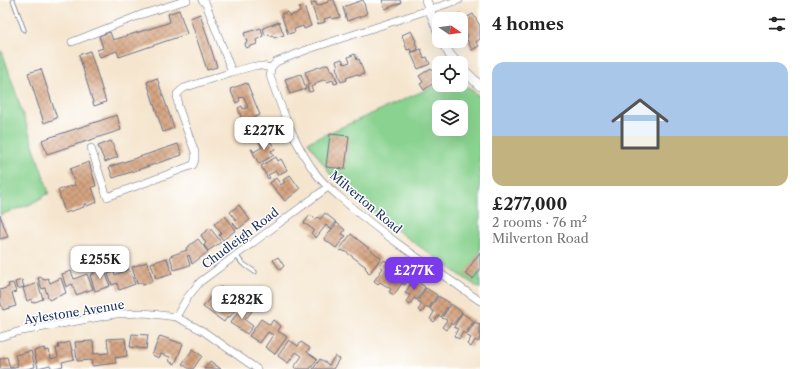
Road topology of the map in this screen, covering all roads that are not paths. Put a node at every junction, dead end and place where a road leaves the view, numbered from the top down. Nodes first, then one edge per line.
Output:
1 (13, 0) edge
2 (188, 0) edge
3 (202, 0) edge
4 (426, 0) edge
5 (459, 0) edge
6 (430, 10) junction
7 (432, 15) edge
8 (24, 30) dead end
9 (72, 42) dead end
10 (270, 68) junction
11 (232, 72) junction
12 (468, 74) edge
13 (480, 86) edge
14 (91, 148) dead end
15 (328, 187) junction
16 (236, 255) junction
17 (255, 272) dead end
18 (480, 301) edge
19 (176, 317) junction
20 (0, 337) edge
21 (257, 369) edge

1 - 8 lane
2 - 9 street
3 - 11 street
4 - 6 street
5 - 6 street
6 - 7 street
6 - 10 street
10 - 11 street
10 - 15 street, Milverton Road
11 - 14 street
12 - 13 street
15 - 16 street, Chudleigh Road
15 - 18 street, Milverton Road
16 - 17 lane
16 - 19 street, Chudleigh Road
19 - 20 street, Aylestone Avenue
19 - 21 street, Aylestone Avenue

